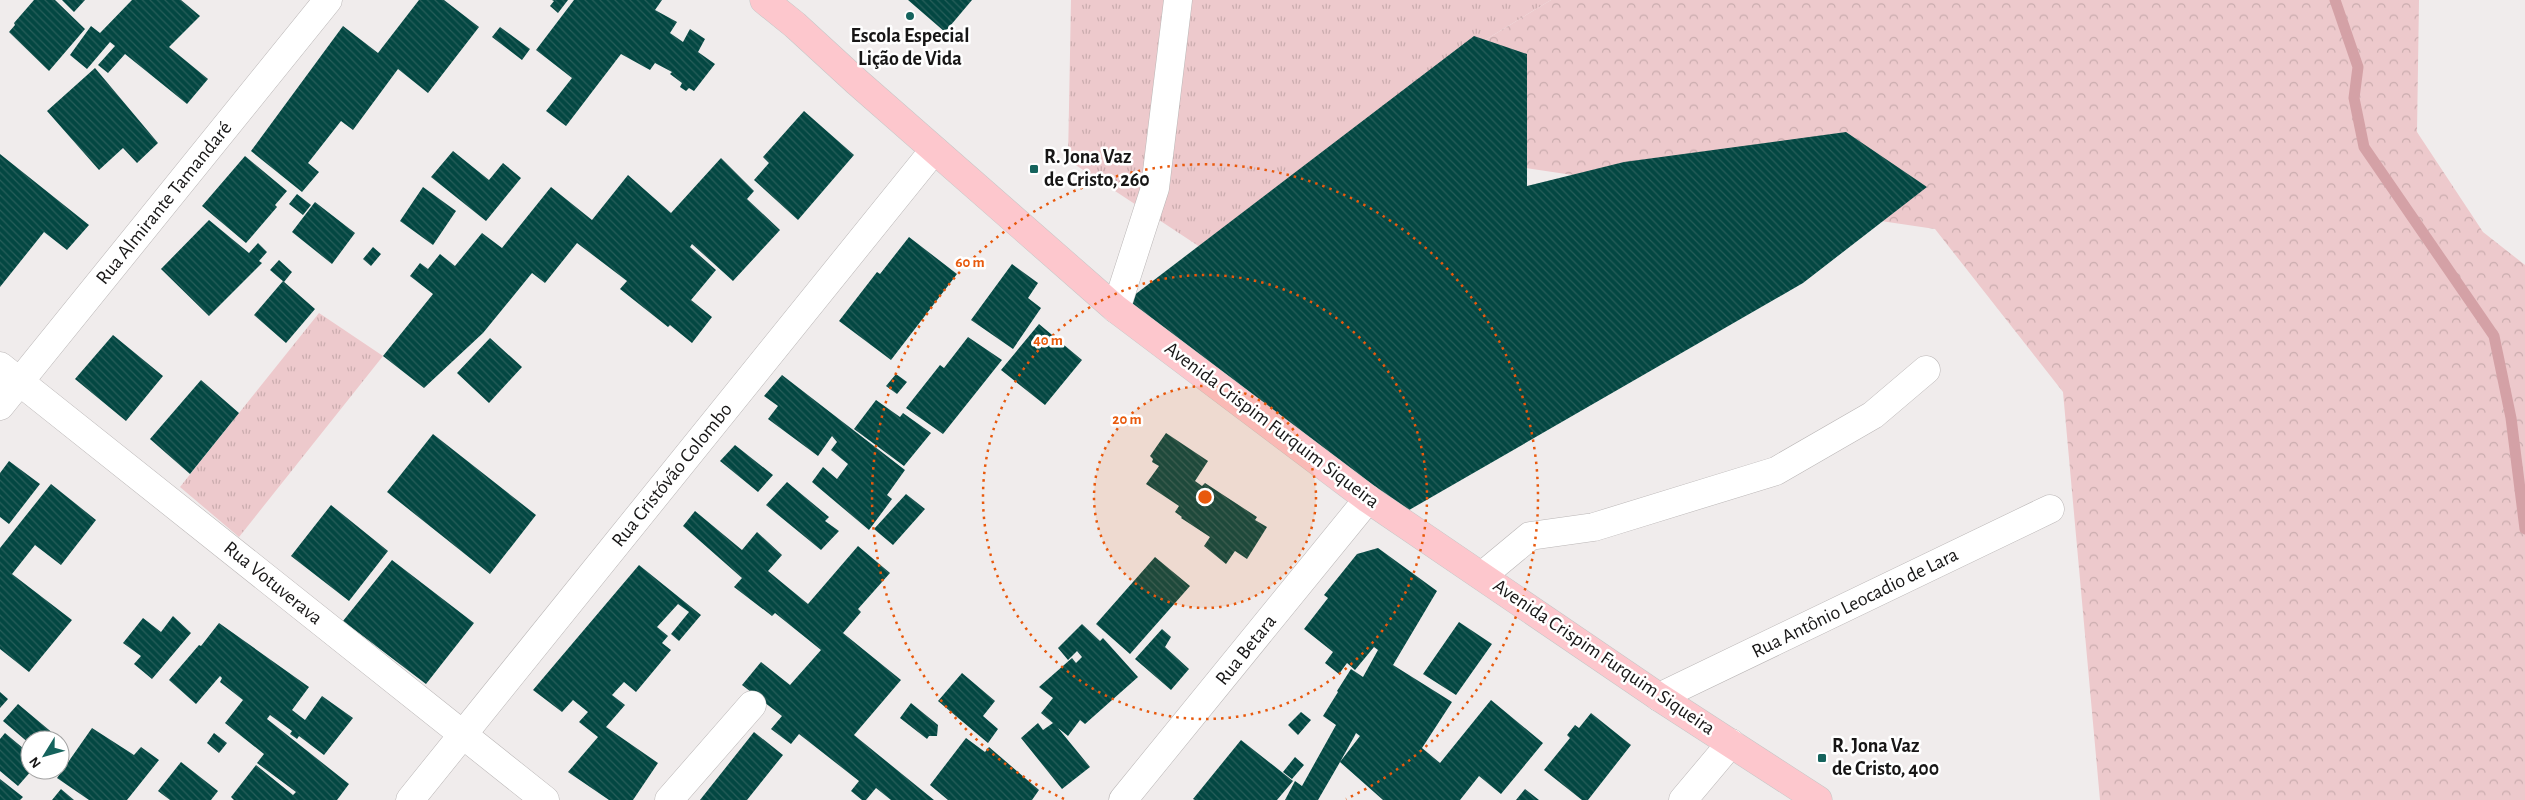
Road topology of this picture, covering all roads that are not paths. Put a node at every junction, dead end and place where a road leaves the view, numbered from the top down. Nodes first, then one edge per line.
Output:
1 (328, 0) edge
2 (764, 0) edge
3 (1178, 0) edge
4 (934, 150) junction
5 (1116, 309) junction
6 (1926, 370) dead end
7 (10, 374) edge
8 (0, 406) edge
9 (1368, 499) junction
10 (2050, 509) dead end
11 (1483, 575) junction
12 (1660, 697) junction
13 (752, 705) dead end
14 (462, 734) junction
15 (1731, 743) junction
16 (410, 800) edge
17 (545, 800) edge
18 (670, 800) edge
19 (1123, 800) edge
20 (1683, 800) edge
21 (1818, 800) edge

1 - 7 street, Rua Almirante Tamandaré
2 - 4 main road, Avenida Crispim Furquim Siqueira
3 - 5 street
4 - 5 main road, Avenida Crispim Furquim Siqueira
4 - 14 street, Rua Cristóvão Colombo
5 - 9 main road, Avenida Crispim Furquim Siqueira
6 - 11 street
7 - 8 street, Rua Almirante Tamandaré
7 - 14 street, Rua Votuverava
9 - 11 main road, Avenida Crispim Furquim Siqueira
9 - 19 street, Rua Betara
10 - 12 street, Rua Antônio Leocadio de Lara
11 - 12 main road, Avenida Crispim Furquim Siqueira
12 - 15 main road, Avenida Crispim Furquim Siqueira
13 - 18 street
14 - 16 street, Rua Cristóvão Colombo
14 - 17 street, Rua Votuverava
15 - 20 street
15 - 21 main road, Avenida Crispim Furquim Siqueira

